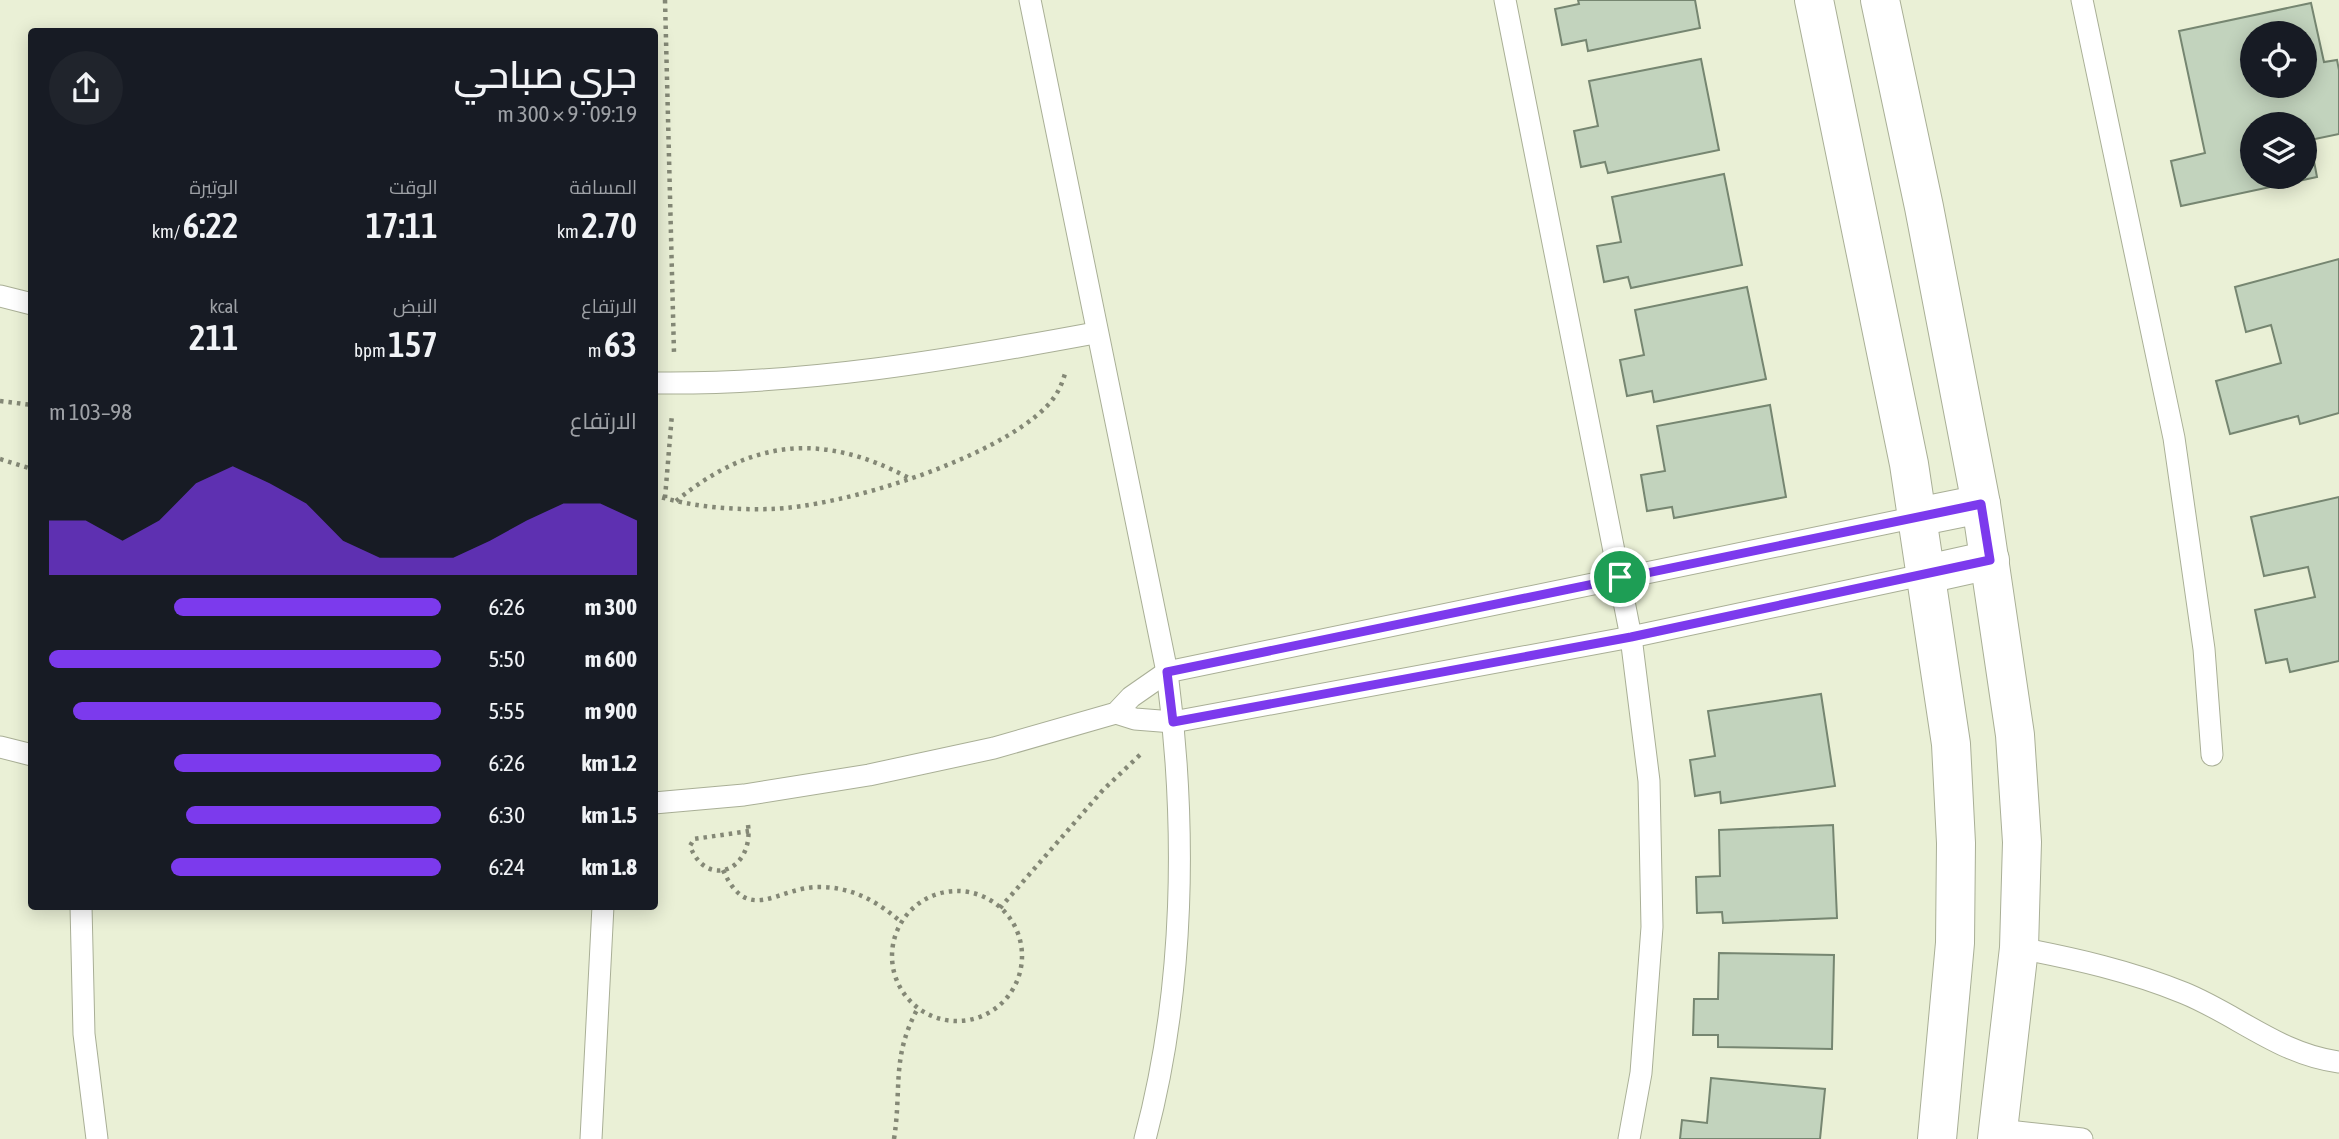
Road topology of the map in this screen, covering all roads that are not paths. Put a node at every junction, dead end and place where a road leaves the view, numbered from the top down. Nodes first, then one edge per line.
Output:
1 (1030, 0) edge
2 (1505, 0) edge
3 (1814, 0) edge
4 (1880, 0) edge
5 (2081, 0) edge
6 (0, 296) edge
7 (28, 303) edge
8 (1095, 333) junction
9 (665, 384) edge
10 (1981, 504) junction
11 (1917, 517) junction
12 (1990, 560) junction
13 (1927, 574) junction
14 (1620, 577) junction
15 (1631, 637) junction
16 (1167, 672) junction
17 (1116, 713) junction
18 (1173, 722) junction
19 (0, 747) edge
20 (28, 754) edge
21 (2212, 755) dead end
22 (658, 803) edge
23 (81, 910) edge
24 (603, 910) edge
25 (2020, 948) junction
26 (2339, 1062) edge
27 (1998, 1134) edge
28 (97, 1139) edge
29 (591, 1139) edge
30 (1145, 1139) edge
31 (1629, 1139) edge
32 (1937, 1139) edge
33 (2082, 1139) edge

1 - 8 lane
2 - 14 lane
3 - 11 street
4 - 10 street
5 - 21 lane
6 - 7 lane
8 - 9 lane
8 - 16 lane
10 - 11 street
10 - 12 street
11 - 13 street
11 - 14 lane
12 - 13 street
12 - 25 street
13 - 15 lane
13 - 32 street
14 - 15 lane
14 - 16 lane
15 - 18 lane
15 - 31 lane
16 - 17 lane
16 - 18 lane
17 - 18 lane
17 - 22 lane
18 - 30 lane
19 - 20 lane
23 - 28 lane
24 - 29 lane
25 - 26 lane
25 - 27 street
27 - 33 lane

